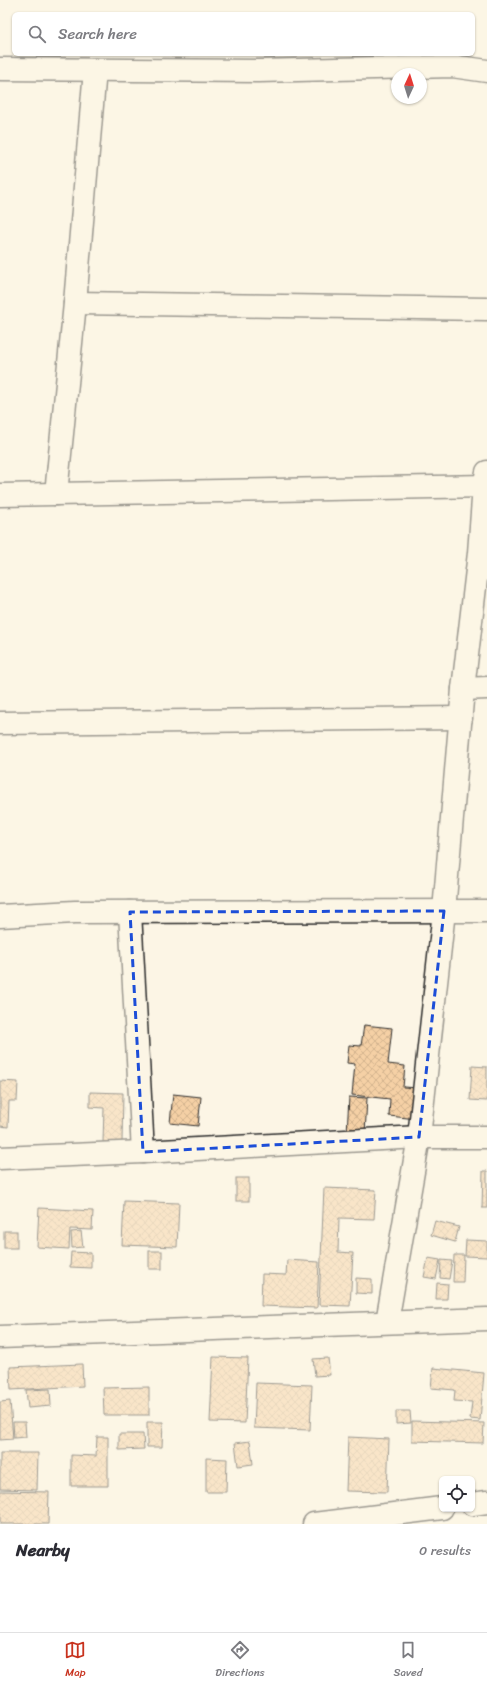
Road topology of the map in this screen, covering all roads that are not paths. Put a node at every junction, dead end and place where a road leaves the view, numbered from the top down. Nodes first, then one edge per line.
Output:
1 (0, 69) edge
2 (95, 70) junction
3 (487, 71) edge
4 (75, 303) junction
5 (487, 309) edge
6 (486, 481) edge
7 (56, 494) junction
8 (0, 495) edge
9 (487, 688) edge
10 (463, 689) junction
11 (461, 718) junction
12 (0, 723) edge
13 (444, 911) junction
14 (130, 912) junction
15 (487, 912) edge
16 (0, 916) edge
17 (419, 1137) junction
18 (487, 1137) edge
19 (143, 1152) junction
20 (0, 1158) edge
21 (487, 1319) edge
22 (387, 1322) junction
23 (0, 1337) edge
24 (487, 1502) edge
25 (475, 1504) edge
26 (439, 1508) edge
27 (314, 1524) edge

1 - 2 street
2 - 3 street
2 - 4 street
4 - 5 street
4 - 7 street
6 - 7 street
6 - 10 street
7 - 8 street
9 - 10 street
10 - 11 street
11 - 12 street
11 - 13 street
13 - 14 street
13 - 15 street
13 - 17 street
14 - 16 street
14 - 19 street
17 - 18 street
17 - 19 street
17 - 22 street
19 - 20 street
21 - 22 street
22 - 23 street
24 - 25 street
26 - 27 street

